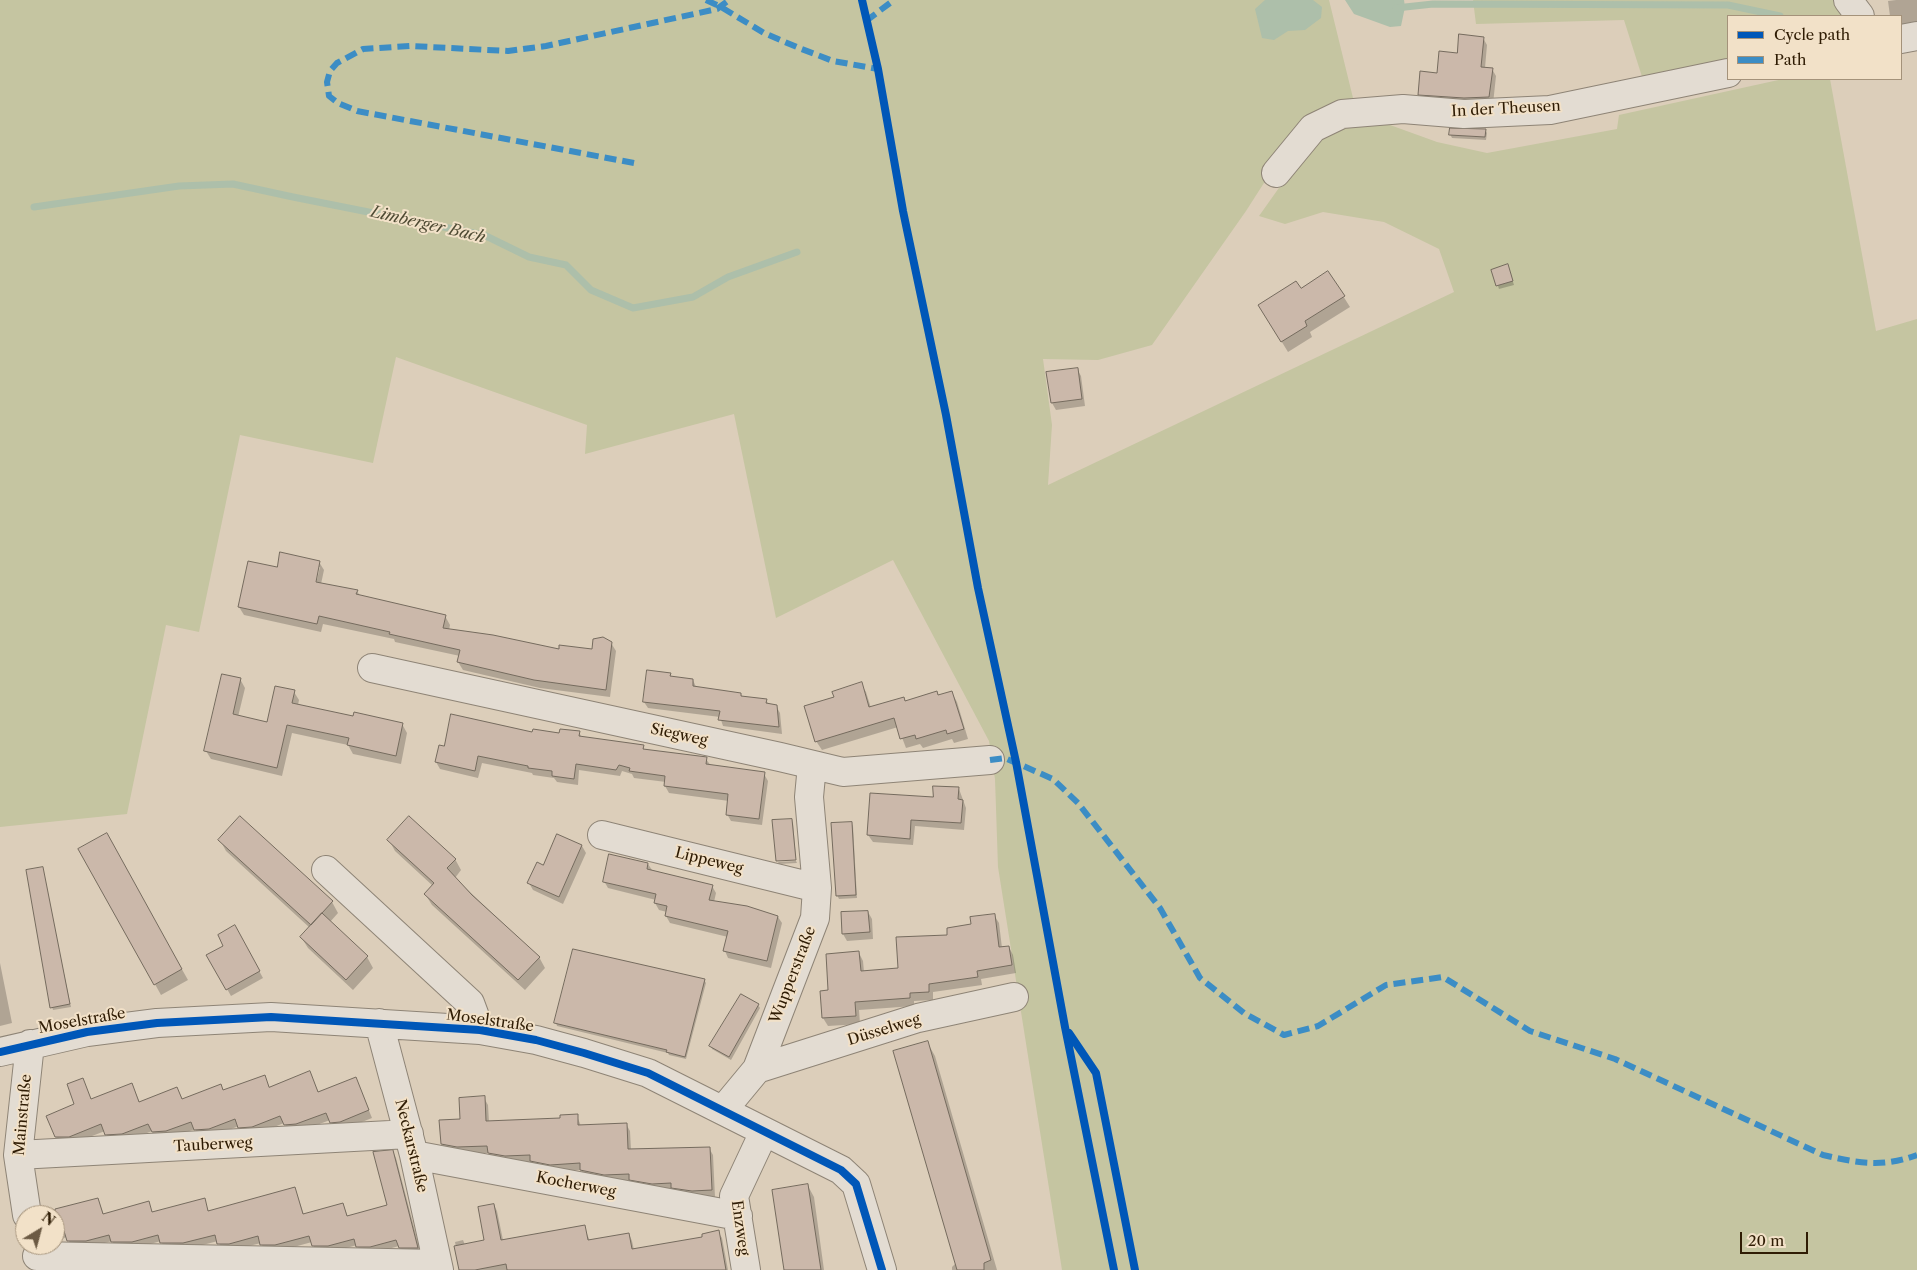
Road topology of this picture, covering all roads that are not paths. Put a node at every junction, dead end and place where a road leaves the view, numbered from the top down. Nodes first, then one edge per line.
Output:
1 (1848, 0) edge
2 (1859, 15) edge
3 (1917, 36) edge
4 (1902, 39) edge
5 (1727, 73) edge
6 (1276, 173) dead end
7 (372, 668) dead end
8 (990, 760) dead end
9 (812, 765) junction
10 (602, 835) dead end
11 (326, 870) dead end
12 (817, 888) junction
13 (1014, 997) dead end
14 (379, 1023) junction
15 (480, 1030) junction
16 (30, 1044) junction
17 (0, 1052) edge
18 (757, 1070) junction
19 (724, 1110) junction
20 (764, 1132) junction
21 (412, 1144) junction
22 (18, 1155) junction
23 (26, 1205) edge
24 (738, 1216) junction
25 (37, 1257) edge
26 (438, 1267) edge
27 (746, 1270) edge
28 (882, 1270) edge

1 - 2 street
3 - 4 street
5 - 6 street, In der Theusen
7 - 9 street, Siegweg
8 - 9 street, Siegweg
9 - 12 street, Wupperstraße
10 - 12 street, Lippeweg
11 - 15 street
12 - 18 street, Wupperstraße
13 - 18 street, Düsselweg
14 - 15 street, Moselstraße
14 - 16 street, Moselstraße
14 - 21 street, Neckarstraße
15 - 19 street, Moselstraße
16 - 17 street, Moselstraße
16 - 22 street, Mainstraße
18 - 19 street, Wupperstraße
19 - 20 street, Moselstraße
20 - 24 street, Enzweg
20 - 28 street, Moselstraße
21 - 22 street, Tauberweg
21 - 24 street, Kocherweg
21 - 26 street, Neckarstraße
22 - 23 street, Mainstraße
24 - 27 street, Enzweg
25 - 26 street

